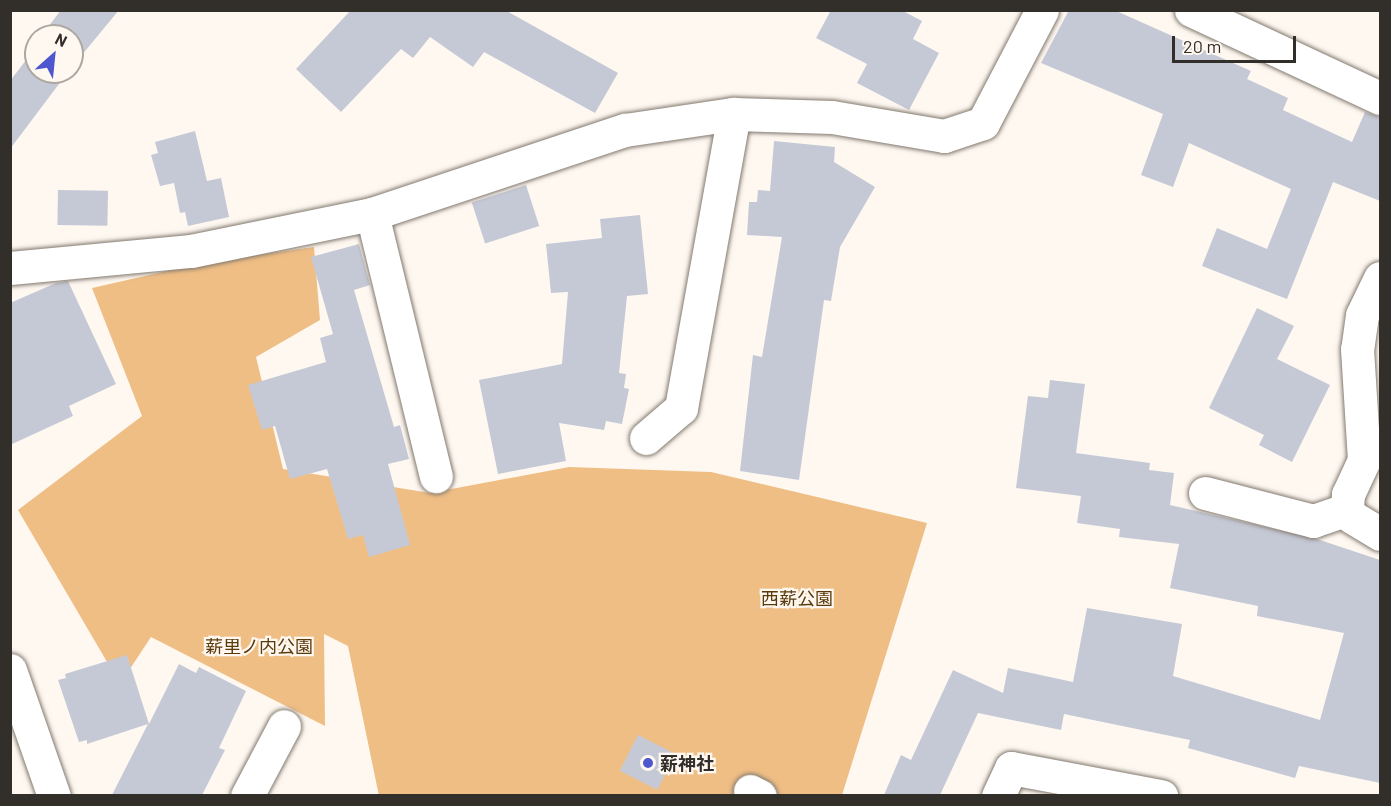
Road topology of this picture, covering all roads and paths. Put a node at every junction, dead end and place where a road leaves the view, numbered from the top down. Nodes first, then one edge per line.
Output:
1 (1042, 10) edge
2 (1191, 10) edge
3 (1380, 98) edge
4 (734, 114) junction
5 (372, 214) junction
6 (10, 268) edge
7 (1380, 278) edge
8 (646, 438) dead end
9 (436, 476) dead end
10 (1205, 493) dead end
11 (1347, 509) junction
12 (1380, 534) edge
13 (10, 670) edge
14 (284, 726) dead end
15 (54, 795) edge
16 (247, 795) edge
17 (998, 795) edge
18 (1161, 795) edge

1 - 4 street
2 - 3 street
4 - 5 street
4 - 8 street
5 - 6 street
5 - 9 street
7 - 11 street
10 - 11 street
11 - 12 street
13 - 15 street
14 - 16 street
17 - 18 street

